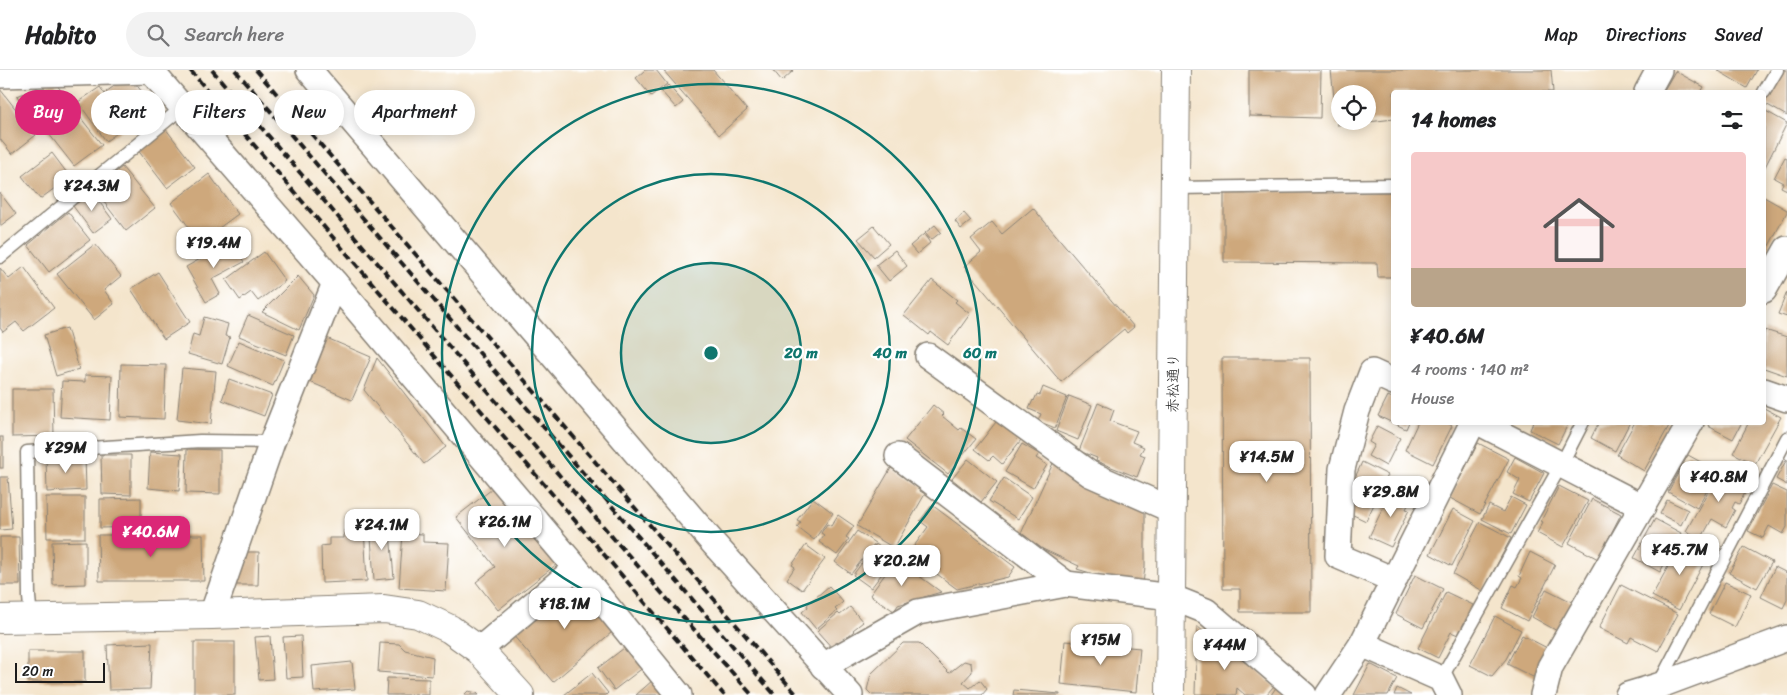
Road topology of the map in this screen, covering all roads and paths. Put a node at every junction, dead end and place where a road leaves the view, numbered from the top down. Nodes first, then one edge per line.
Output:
1 (150, 70) edge
2 (309, 70) edge
3 (1176, 70) edge
4 (1659, 70) edge
5 (1777, 70) edge
6 (0, 75) edge
7 (1648, 90) edge
8 (1765, 90) edge
9 (175, 98) edge
10 (175, 114) edge
11 (207, 135) edge
12 (1391, 185) edge
13 (1175, 188) junction
14 (1787, 249) edge
15 (0, 257) edge
16 (335, 283) junction
17 (1766, 285) edge
18 (928, 356) dead end
19 (1391, 381) edge
20 (1766, 392) edge
21 (1787, 399) edge
22 (1472, 425) edge
23 (1484, 425) edge
24 (1581, 425) edge
25 (1689, 425) edge
26 (1787, 438) edge
27 (272, 442) junction
28 (898, 456) dead end
29 (1561, 465) junction
30 (1643, 507) junction
31 (1172, 510) junction
32 (576, 568) junction
33 (1394, 580) junction
34 (1066, 584) junction
35 (1171, 597) junction
36 (212, 615) junction
37 (31, 618) junction
38 (0, 619) edge
39 (1787, 638) edge
40 (1362, 644) junction
41 (479, 650) junction
42 (823, 666) junction
43 (1658, 686) junction
44 (1445, 687) edge
45 (520, 695) edge
46 (679, 695) edge
47 (850, 695) edge
48 (1170, 695) edge
49 (1304, 695) edge
50 (1328, 695) edge
51 (1543, 695) edge
52 (1628, 695) edge

1 - 6 street
1 - 9 street
2 - 42 street
3 - 13 street, 赤松通り
4 - 7 street
5 - 8 lane
10 - 15 lane
11 - 16 street
12 - 13 lane
13 - 31 street, 赤松通り
14 - 17 street
16 - 27 street
16 - 32 street
18 - 31 street
19 - 33 street
20 - 21 street
22 - 33 street
23 - 29 street
24 - 29 lane
25 - 30 street
26 - 43 lane
27 - 36 street
27 - 37 lane
28 - 34 street
29 - 30 street
29 - 44 lane
30 - 51 street
31 - 35 street, 赤松通り
32 - 41 street
32 - 46 street
33 - 40 street
34 - 35 street
34 - 42 street
35 - 48 street, 赤松通り
35 - 49 street
36 - 37 street
36 - 41 street
37 - 38 street
39 - 43 street
40 - 44 street
40 - 50 street
41 - 45 street
42 - 47 street
43 - 52 street

